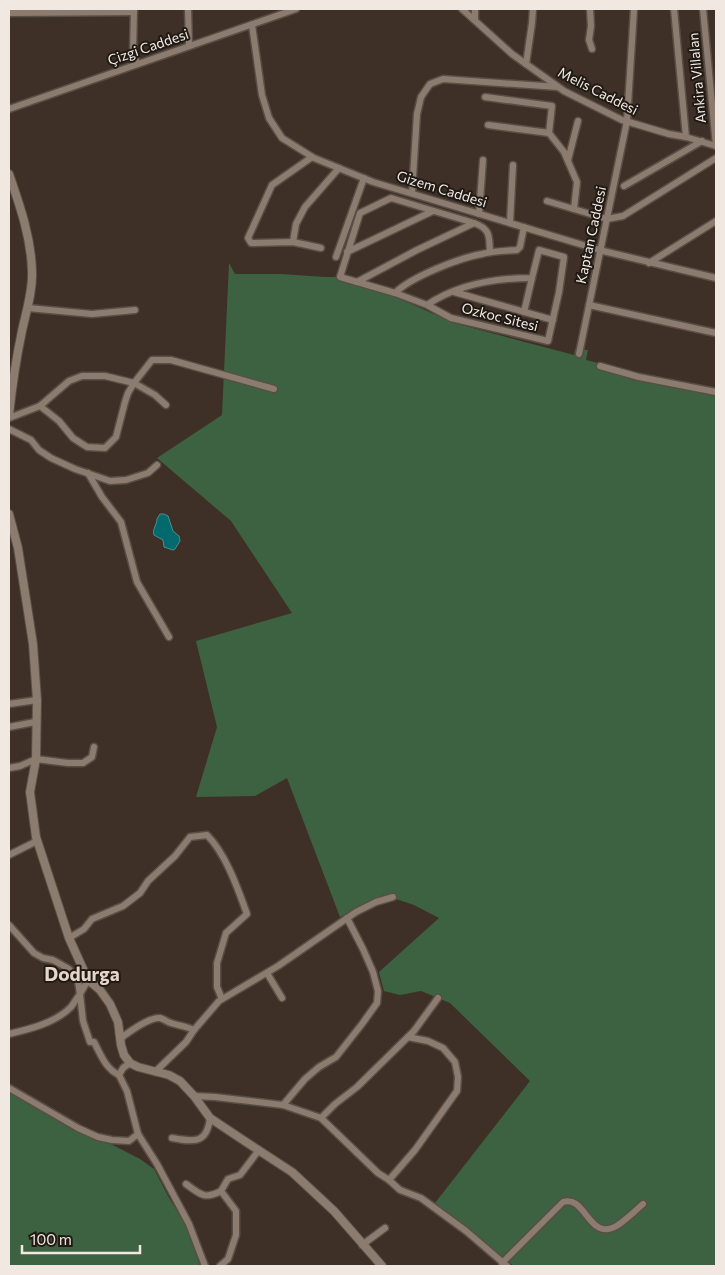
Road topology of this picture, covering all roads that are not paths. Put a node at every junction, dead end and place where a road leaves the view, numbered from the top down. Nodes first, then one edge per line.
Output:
1 (188, 9) edge
2 (296, 9) edge
3 (462, 9) edge
4 (475, 9) edge
5 (533, 9) edge
6 (590, 9) edge
7 (634, 9) edge
8 (674, 9) edge
9 (703, 9) edge
10 (134, 10) edge
11 (9, 13) edge
12 (475, 20) junction
13 (252, 25) junction
14 (189, 46) junction
15 (592, 49) dead end
16 (137, 64) junction
17 (526, 64) junction
18 (560, 88) junction
19 (486, 97) dead end
20 (9, 109) edge
21 (578, 121) dead end
22 (627, 121) junction
23 (488, 125) dead end
24 (549, 133) junction
25 (686, 137) junction
26 (702, 141) junction
27 (716, 146) edge
28 (312, 157) junction
29 (716, 158) edge
30 (484, 160) dead end
31 (568, 160) junction
32 (513, 165) dead end
33 (340, 168) junction
34 (9, 174) edge
35 (364, 178) junction
36 (624, 186) dead end
37 (412, 193) junction
38 (547, 201) dead end
39 (574, 209) junction
40 (433, 211) junction
41 (479, 214) junction
42 (607, 219) junction
43 (716, 221) edge
44 (474, 223) junction
45 (510, 223) junction
46 (524, 227) junction
47 (293, 242) junction
48 (321, 248) dead end
49 (600, 250) junction
50 (347, 252) junction
51 (490, 252) junction
52 (336, 257) dead end
53 (649, 262) junction
54 (532, 278) junction
55 (716, 278) edge
56 (357, 282) junction
57 (454, 292) junction
58 (395, 293) junction
59 (427, 305) junction
60 (589, 305) junction
61 (28, 308) junction
62 (135, 310) dead end
63 (524, 312) junction
64 (552, 320) junction
65 (716, 333) edge
66 (579, 354) dead end
67 (600, 366) dead end
68 (134, 383) junction
69 (274, 389) dead end
70 (716, 392) edge
71 (166, 405) dead end
72 (40, 406) junction
73 (9, 416) edge
74 (9, 428) edge
75 (157, 465) dead end
76 (88, 473) junction
77 (9, 514) edge
78 (169, 637) dead end
79 (36, 700) junction
80 (9, 704) edge
81 (35, 722) junction
82 (9, 727) edge
83 (94, 748) dead end
84 (36, 759) junction
85 (9, 768) edge
86 (38, 840) junction
87 (9, 855) edge
88 (393, 897) dead end
89 (346, 918) junction
90 (9, 925) edge
91 (69, 938) junction
92 (267, 973) junction
93 (88, 980) junction
94 (80, 994) junction
95 (282, 998) dead end
96 (438, 998) dead end
97 (222, 999) junction
98 (194, 1030) junction
99 (9, 1034) edge
100 (408, 1037) junction
101 (121, 1038) junction
102 (130, 1063) junction
103 (155, 1072) junction
104 (119, 1075) junction
105 (9, 1088) edge
106 (194, 1096) junction
107 (283, 1105) junction
108 (210, 1118) junction
109 (321, 1118) junction
110 (138, 1134) junction
111 (172, 1138) dead end
112 (259, 1150) junction
113 (389, 1180) junction
114 (186, 1184) dead end
115 (221, 1191) junction
116 (643, 1204) dead end
117 (385, 1228) dead end
118 (362, 1245) junction
119 (504, 1264) edge
120 (205, 1266) edge
121 (220, 1266) edge
122 (382, 1266) edge

1 - 14 street
2 - 13 street, Çizgi Caddesi
3 - 12 street, Melis Caddesi
4 - 12 street
5 - 17 street
6 - 15 street
7 - 22 street, Kaptan Caddesi
8 - 25 street, Ankira Villalan
9 - 27 street, Ankira Villalan
10 - 11 street
10 - 16 street
12 - 17 street, Melis Caddesi
13 - 14 street, Çizgi Caddesi
13 - 28 street, Gizem Caddesi
14 - 16 street, Çizgi Caddesi
16 - 20 street, Çizgi Caddesi
17 - 18 street, Melis Caddesi
18 - 22 street, Melis Caddesi
18 - 37 street
19 - 24 street
21 - 31 street
22 - 25 street, Melis Caddesi
22 - 42 street, Kaptan Caddesi
23 - 24 street
24 - 31 street
25 - 26 street, Melis Caddesi
26 - 27 street, Melis Caddesi
26 - 36 street
28 - 33 street, Gizem Caddesi
28 - 47 street
29 - 42 street
30 - 41 street
31 - 39 street
32 - 45 street
33 - 35 street, Gizem Caddesi
33 - 47 street
34 - 61 street
35 - 37 street, Gizem Caddesi
35 - 52 street
37 - 41 street, Gizem Caddesi
38 - 39 street
39 - 42 street
40 - 44 street, Ozkoc Sitesi
40 - 50 street
40 - 50 street, Ozkoc Sitesi
41 - 45 street, Gizem Caddesi
42 - 49 street, Kaptan Caddesi
43 - 53 street
44 - 51 street
44 - 56 street
45 - 46 street, Gizem Caddesi
46 - 49 street, Gizem Caddesi
46 - 51 street
47 - 48 street
49 - 53 street, Gizem Caddesi
49 - 60 street, Kaptan Caddesi
50 - 56 street, Ozkoc Sitesi
51 - 58 street
53 - 55 street, Gizem Caddesi
54 - 57 street, Ozkoc Sitesi
54 - 63 street
54 - 64 street, Ozkoc Sitesi
56 - 58 street, Ozkoc Sitesi
57 - 59 street, Ozkoc Sitesi
57 - 63 street, Ozkoc Sitesi
58 - 59 street, Ozkoc Sitesi
59 - 64 street, Ozkoc Sitesi
60 - 65 street
60 - 66 street, Kaptan Caddesi
61 - 62 street
61 - 73 street
63 - 64 street, Ozkoc Sitesi
67 - 70 street
68 - 69 street
68 - 71 street
68 - 72 street
68 - 72 street
72 - 73 street
74 - 76 street
75 - 76 street
76 - 78 street
77 - 79 street
79 - 80 street
79 - 81 street
81 - 82 street
81 - 84 street
83 - 84 street
84 - 85 street
84 - 86 street
86 - 87 street
86 - 91 street
88 - 89 street
89 - 92 street
89 - 107 street
90 - 94 street
91 - 93 street
91 - 97 street
92 - 95 street
92 - 97 street
93 - 94 street
93 - 101 street
94 - 99 street
94 - 104 street
96 - 100 street
97 - 98 street
98 - 101 street
98 - 103 street
100 - 109 street
100 - 113 street
101 - 102 street
102 - 103 street
102 - 104 street
103 - 106 street
104 - 110 street
105 - 110 street
106 - 107 street
106 - 108 street
107 - 109 street
108 - 111 street
108 - 112 street
109 - 113 street
110 - 120 street
112 - 115 street
112 - 118 street
113 - 119 street
114 - 115 street
115 - 121 street
116 - 119 street
117 - 118 street
118 - 122 street

